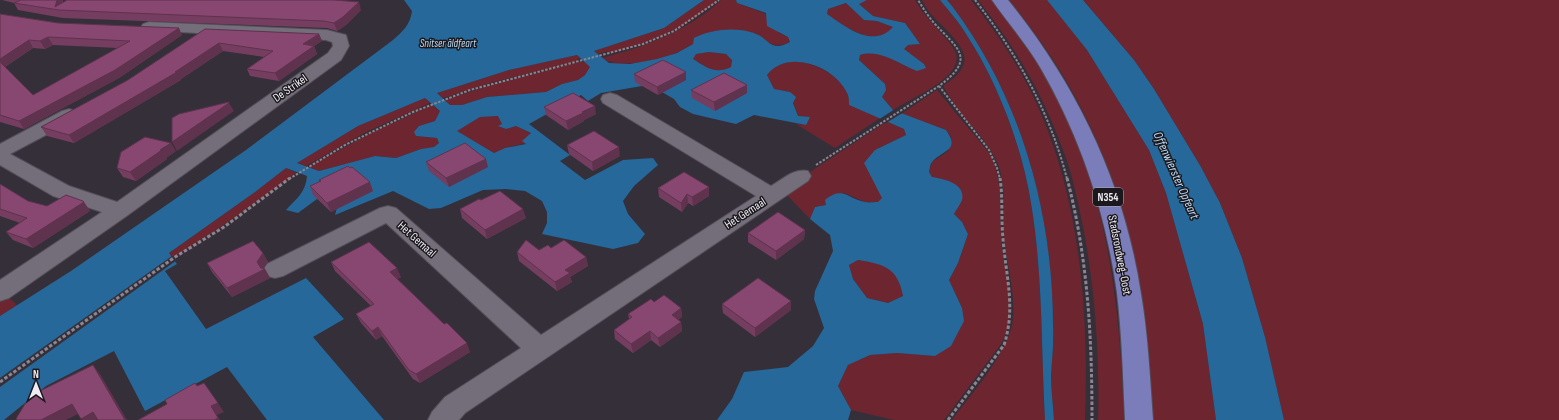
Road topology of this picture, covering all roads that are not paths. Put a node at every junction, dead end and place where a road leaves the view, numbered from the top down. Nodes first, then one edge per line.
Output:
1 (1000, 0) edge
2 (135, 26) edge
3 (206, 29) junction
4 (181, 46) edge
5 (610, 99) dead end
6 (84, 106) edge
7 (0, 152) edge
8 (0, 157) edge
9 (801, 176) road end
10 (771, 196) junction
11 (120, 210) junction
12 (275, 270) dead end
13 (0, 292) edge
14 (539, 349) junction
15 (442, 420) edge
16 (1139, 420) edge

1 - 16 main road, Stadsrondweg-Oost / N354
2 - 3 street, De Strikel
3 - 4 street
3 - 11 street, De Strikel
5 - 10 street, Het Gemaal
6 - 7 street
8 - 11 street
9 - 10 street, Het Gemaal
10 - 14 street, Het Gemaal
11 - 13 street, De Strikel
12 - 14 street, Het Gemaal
14 - 15 street, Het Gemaal

